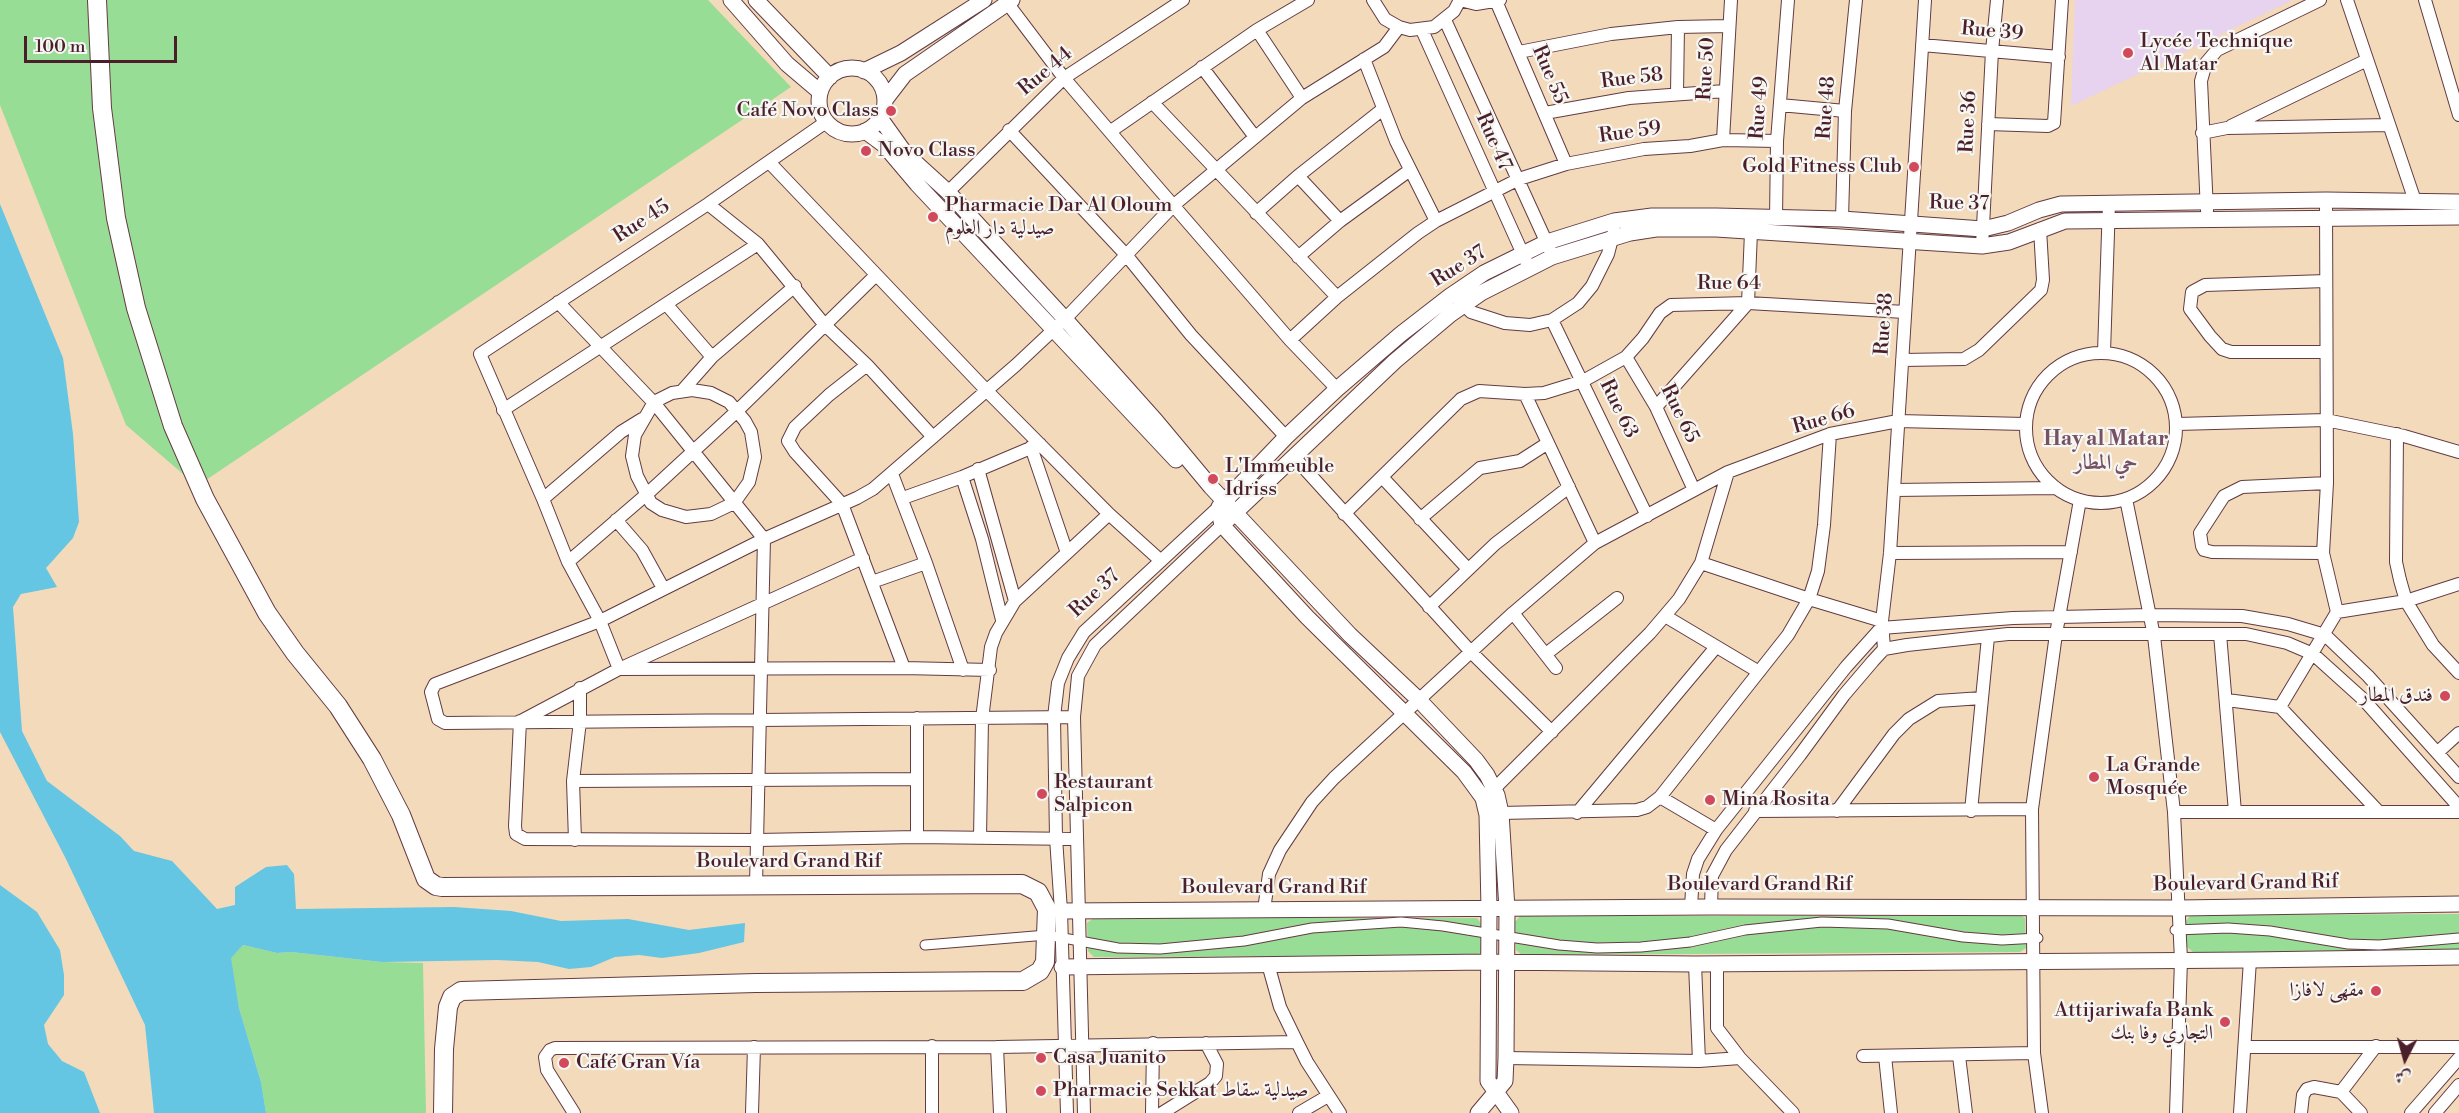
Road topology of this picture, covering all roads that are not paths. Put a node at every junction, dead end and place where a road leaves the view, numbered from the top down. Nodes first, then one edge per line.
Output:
1 (97, 0) edge
2 (731, 0) edge
3 (756, 0) edge
4 (984, 0) edge
5 (1183, 0) edge
6 (1308, 0) edge
7 (1373, 0) edge
8 (1460, 0) edge
9 (1498, 0) edge
10 (1731, 0) edge
11 (1788, 0) edge
12 (1856, 0) edge
13 (1925, 0) edge
14 (1997, 0) edge
15 (2062, 0) edge
16 (2320, 0) edge
17 (2347, 0) edge
18 (2425, 0) edge
19 (1008, 1) edge
20 (1445, 20) junction
21 (1729, 26) junction
22 (1399, 27) junction
23 (1678, 27) junction
24 (1257, 30) junction
25 (1422, 30) junction
26 (1922, 45) junction
27 (1992, 51) junction
28 (1519, 52) junction
29 (2059, 57) junction
30 (1364, 59) junction
31 (2367, 60) junction
32 (1202, 67) junction
33 (864, 71) junction
34 (830, 77) junction
35 (1064, 78) junction
36 (820, 92) junction
37 (1725, 92) junction
38 (1677, 93) junction
39 (2456, 95) edge
40 (1302, 98) junction
41 (885, 100) junction
42 (1152, 102) junction
43 (1780, 105) junction
44 (1383, 110) junction
45 (1845, 111) junction
46 (1545, 113) junction
47 (2459, 116) edge
48 (880, 118) junction
49 (826, 122) junction
50 (1988, 124) junction
51 (2389, 125) junction
52 (2227, 128) junction
53 (1009, 130) junction
54 (866, 131) junction
55 (1111, 131) junction
56 (2202, 133) junction
57 (1255, 137) junction
58 (1723, 140) junction
59 (1777, 141) junction
60 (769, 162) junction
61 (1566, 164) junction
62 (1215, 169) junction
63 (1410, 170) junction
64 (1298, 176) junction
65 (1518, 179) junction
66 (1493, 191) junction
67 (948, 192) junction
68 (2326, 200) junction
69 (2415, 201) junction
70 (2459, 202) edge
71 (2109, 203) junction
72 (708, 204) junction
73 (1174, 205) junction
74 (2207, 211) junction
75 (1256, 213) junction
76 (2326, 217) junction
77 (2459, 217) edge
78 (1776, 219) junction
79 (1842, 219) junction
80 (1436, 220) junction
81 (1340, 221) junction
82 (1614, 221) junction
83 (2108, 221) junction
84 (1911, 223) junction
85 (1983, 229) junction
86 (2040, 229) junction
87 (1751, 232) junction
88 (1614, 237) junction
89 (1910, 241) junction
90 (1548, 242) junction
91 (758, 244) junction
92 (1982, 246) junction
93 (1522, 253) junction
94 (1127, 256) junction
95 (1298, 257) junction
96 (1552, 257) junction
97 (1530, 268) junction
98 (876, 275) junction
99 (2326, 280) junction
100 (795, 286) junction
101 (1337, 297) junction
102 (1458, 299) junction
103 (558, 302) junction
104 (1748, 303) junction
105 (667, 305) junction
106 (1905, 312) junction
107 (1552, 320) junction
108 (824, 324) junction
109 (1059, 324) junction
110 (1290, 340) junction
111 (602, 348) junction
112 (2104, 352) junction
113 (2326, 352) junction
114 (712, 357) junction
115 (1626, 357) junction
116 (1902, 360) junction
117 (867, 365) junction
118 (1583, 381) junction
119 (682, 390) junction
120 (1337, 390) junction
121 (987, 391) junction
122 (1525, 394) junction
123 (655, 404) junction
124 (1656, 407) junction
125 (503, 410) junction
126 (737, 411) junction
127 (643, 418) junction
128 (2326, 420) junction
129 (1898, 421) junction
130 (2025, 424) junction
131 (2177, 424) junction
132 (1830, 434) junction
133 (2397, 434) junction
134 (933, 437) junction
135 (1286, 437) junction
136 (1548, 443) junction
137 (1036, 446) junction
138 (693, 450) junction
139 (2459, 452) edge
140 (1294, 457) junction
141 (978, 469) junction
142 (1728, 472) junction
143 (892, 474) junction
144 (962, 477) junction
145 (1382, 477) junction
146 (2327, 483) junction
147 (1569, 487) junction
148 (2055, 488) junction
149 (1694, 490) junction
150 (1894, 490) junction
151 (647, 494) junction
152 (903, 498) junction
153 (543, 499) junction
154 (2126, 499) junction
155 (2080, 500) junction
156 (734, 503) junction
157 (842, 504) junction
158 (1221, 504) junction
159 (1235, 512) junction
160 (1109, 514) junction
161 (1344, 514) junction
162 (1647, 516) junction
163 (1420, 519) junction
164 (616, 520) junction
165 (1222, 525) junction
166 (997, 535) junction
167 (764, 539) junction
168 (982, 539) junction
169 (1595, 543) junction
170 (2071, 552) junction
171 (1067, 553) junction
172 (1890, 553) junction
173 (2323, 553) junction
174 (863, 558) junction
175 (1161, 561) junction
176 (568, 562) junction
177 (926, 563) junction
178 (1701, 563) junction
179 (1467, 568) junction
180 (872, 582) junction
181 (2459, 584) edge
182 (663, 588) junction
183 (1617, 598) dead end
184 (1809, 599) junction
185 (1015, 601) junction
186 (2406, 601) junction
187 (762, 603) junction
188 (1429, 607) junction
189 (2337, 612) junction
190 (1513, 613) junction
191 (2150, 615) junction
192 (1665, 616) junction
193 (2059, 617) junction
194 (1002, 620) junction
195 (600, 621) junction
196 (1882, 624) junction
197 (1084, 633) junction
198 (2056, 634) junction
199 (2220, 634) junction
200 (2325, 635) junction
201 (2154, 636) junction
202 (1988, 637) junction
203 (1095, 645) junction
204 (1716, 647) junction
205 (1884, 649) junction
206 (1471, 652) junction
207 (1546, 654) junction
208 (2313, 654) junction
209 (2457, 666) edge
210 (762, 668) junction
211 (904, 668) junction
212 (1556, 668) dead end
213 (619, 669) junction
214 (963, 670) junction
215 (990, 670) junction
216 (1759, 672) junction
217 (580, 688) junction
218 (1982, 698) junction
219 (1419, 700) junction
220 (2227, 700) junction
221 (2280, 707) junction
222 (1406, 713) junction
223 (1054, 717) junction
224 (1074, 717) junction
225 (917, 718) junction
226 (761, 719) junction
227 (982, 719) junction
228 (520, 721) junction
229 (580, 721) junction
230 (1552, 732) junction
231 (2459, 733) edge
232 (2438, 752) junction
233 (2459, 777) edge
234 (916, 779) junction
235 (760, 780) junction
236 (573, 781) junction
237 (1489, 794) junction
238 (1660, 797) junction
239 (2459, 807) edge
240 (2032, 809) junction
241 (1837, 811) junction
242 (1971, 811) junction
243 (2378, 811) junction
244 (1755, 812) junction
245 (2174, 812) junction
246 (2235, 812) junction
247 (2459, 812) edge
248 (1501, 813) junction
249 (1577, 813) junction
250 (1716, 830) junction
251 (917, 837) junction
252 (980, 838) junction
253 (1056, 838) junction
254 (1077, 838) junction
255 (575, 840) junction
256 (758, 840) junction
257 (756, 885) junction
258 (2459, 904) edge
259 (1691, 907) junction
260 (1711, 907) junction
261 (2032, 908) junction
262 (2179, 908) junction
263 (1489, 909) junction
264 (1507, 909) junction
265 (1264, 910) junction
266 (1061, 911) junction
267 (1080, 911) junction
268 (2177, 930) junction
269 (1489, 933) junction
270 (1055, 936) junction
271 (1507, 937) junction
272 (2035, 938) junction
273 (2459, 938) edge
274 (1080, 940) junction
275 (926, 945) dead end
276 (2459, 957) edge
277 (2032, 960) junction
278 (2181, 960) junction
279 (2250, 960) junction
280 (1488, 962) junction
281 (1508, 962) junction
282 (1717, 963) junction
283 (1268, 964) junction
284 (1695, 964) junction
285 (1062, 966) junction
286 (1081, 966) junction
287 (1297, 1042) junction
288 (1153, 1043) junction
289 (1206, 1043) junction
290 (1064, 1044) junction
291 (1082, 1044) junction
292 (932, 1046) junction
293 (2376, 1046) junction
294 (754, 1047) junction
295 (997, 1047) junction
296 (2245, 1047) junction
297 (2459, 1047) edge
298 (2034, 1053) junction
299 (1863, 1056) dead end
300 (1885, 1056) junction
301 (1959, 1056) junction
302 (1506, 1058) junction
303 (1740, 1058) junction
304 (2459, 1058) edge
305 (1699, 1062) junction
306 (2459, 1085) edge
307 (2341, 1092) junction
308 (1497, 1093) junction
309 (1328, 1096) junction
310 (443, 1113) edge
311 (574, 1113) edge
312 (752, 1113) edge
313 (932, 1113) edge
314 (1000, 1113) edge
315 (1067, 1113) edge
316 (1084, 1113) edge
317 (1152, 1113) edge
318 (1162, 1113) edge
319 (1300, 1113) edge
320 (1340, 1113) edge
321 (1478, 1113) edge
322 (1511, 1113) edge
323 (1793, 1113) edge
324 (1891, 1113) edge
325 (1966, 1113) edge
326 (2042, 1113) edge
327 (2176, 1113) edge
328 (2240, 1113) edge
329 (2301, 1113) edge
330 (2361, 1113) edge
331 (2411, 1113) edge
332 (2435, 1113) edge

1 - 257 main road, Boulevard Grand Rif
2 - 36 street
3 - 34 street
4 - 33 street
5 - 35 street, Rue 44
6 - 24 street
7 - 22 street
8 - 9 street
8 - 20 street
9 - 28 street, Rue 55
10 - 21 street, Rue 50
11 - 43 street, Rue 49
12 - 45 street, Rue 48
13 - 26 street, Rue 38
14 - 27 street, Rue 36
15 - 29 street
16 - 56 street
17 - 31 street
18 - 39 street
19 - 35 street
19 - 41 street
20 - 25 street
20 - 65 street, Rue 47
21 - 23 street
21 - 37 street, Rue 50
22 - 25 street
22 - 30 street
23 - 28 street
23 - 38 street
24 - 32 street
24 - 40 street
25 - 66 street, Rue 47
26 - 27 street, Rue 39
26 - 84 street, Rue 38
27 - 29 street, Rue 39
27 - 50 street, Rue 36
28 - 46 street, Rue 55
29 - 50 street
30 - 40 street
30 - 44 street
31 - 51 street
31 - 52 street
32 - 42 street
32 - 57 street
33 - 34 street
33 - 41 street
34 - 36 street
35 - 53 street, Rue 44
35 - 55 street
36 - 49 street
37 - 38 street, Rue 58
37 - 58 street, Rue 50
38 - 46 street, Rue 58
39 - 47 street
40 - 57 street
41 - 48 street
42 - 55 street
42 - 62 street
43 - 45 street
43 - 59 street, Rue 49
44 - 63 street
44 - 64 street
45 - 79 street, Rue 48
46 - 61 street, Rue 55
48 - 54 street
48 - 67 street
49 - 54 street
49 - 60 street, Rue 45
50 - 85 street, Rue 36
51 - 52 street
51 - 69 street
52 - 56 street
53 - 67 street, Rue 44
53 - 94 street
54 - 109 street
55 - 73 street
56 - 74 street
57 - 62 street
58 - 59 street, Rue 59
58 - 61 street, Rue 59
59 - 78 street, Rue 49
60 - 72 street, Rue 45
60 - 98 street
61 - 65 street, Rue 59
62 - 73 street
62 - 75 street
63 - 80 street
63 - 81 street
64 - 75 street
64 - 81 street
65 - 66 street, Rue 59
65 - 90 street, Rue 47
66 - 80 street, Rue 59
66 - 93 street, Rue 47
67 - 109 street
68 - 69 street, Rue 37
68 - 74 street, Rue 37
68 - 76 street
69 - 70 street, Rue 37
71 - 74 street, Rue 37
71 - 83 street
71 - 85 street, Rue 37
72 - 91 street
72 - 103 street, Rue 45
73 - 94 street
73 - 110 street
74 - 76 street, Rue 37
74 - 83 street, Rue 37
75 - 95 street
76 - 77 street, Rue 37
76 - 99 street
78 - 79 street, Rue 37
78 - 82 street, Rue 37
79 - 84 street, Rue 37
80 - 101 street, Rue 59
81 - 95 street
82 - 88 street
82 - 90 street, Rue 37
83 - 86 street, Rue 37
83 - 112 street
84 - 85 street, Rue 37
84 - 89 street, Rue 38
85 - 92 street, Rue 36
86 - 92 street, Rue 37
86 - 116 street
87 - 88 street, Rue 37
87 - 89 street, Rue 37
87 - 104 street
88 - 96 street, Rue 37
88 - 107 street
89 - 92 street, Rue 37
89 - 106 street, Rue 38
90 - 93 street, Rue 37
90 - 96 street, Rue 47
91 - 100 street
91 - 105 street
93 - 97 street, Rue 47
93 - 102 street, Rue 37
94 - 109 street
94 - 135 street
95 - 101 street
96 - 97 street, Rue 37
97 - 102 street, Rue 37
98 - 108 street
98 - 121 street
99 - 113 street
99 - 113 street
100 - 108 street
100 - 114 street
101 - 110 street, Rue 59
102 - 107 street
102 - 120 street, Rue 37
102 - 140 street, Rue 37
103 - 111 street
103 - 125 street, Rue 45
104 - 106 street, Rue 64
104 - 115 street, Rue 64
104 - 124 street
105 - 111 street
105 - 114 street
106 - 116 street, Rue 38
107 - 118 street, Rue 63
108 - 117 street
108 - 126 street
109 - 121 street
109 - 158 street
110 - 120 street
111 - 123 street
111 - 125 street
112 - 130 street
112 - 131 street
113 - 128 street
114 - 119 street
115 - 118 street, Rue 64
115 - 124 street, Rue 65
116 - 129 street, Rue 38
117 - 134 street
117 - 157 street
118 - 122 street, Rue 64
118 - 162 street, Rue 63
119 - 123 street
119 - 126 street
120 - 135 street, Rue 37
121 - 134 street
121 - 137 street
122 - 136 street
122 - 145 street, Rue 64
123 - 127 street
123 - 138 street
124 - 149 street, Rue 65
125 - 153 street
126 - 138 street
126 - 156 street
127 - 151 street
127 - 153 street
128 - 131 street
128 - 133 street
128 - 146 street
129 - 130 street, Rue 66
129 - 132 street, Rue 66
129 - 150 street, Rue 38
130 - 148 street
131 - 154 street
132 - 142 street, Rue 66
132 - 184 street
133 - 139 street
133 - 186 street
134 - 143 street
135 - 158 street, Rue 37
136 - 147 street
136 - 163 street
137 - 141 street
137 - 160 street
137 - 171 street
138 - 151 street
138 - 156 street
140 - 159 street, Rue 37
140 - 161 street
141 - 144 street
141 - 166 street
142 - 149 street, Rue 66
142 - 178 street
143 - 152 street
143 - 157 street
144 - 152 street
144 - 168 street
145 - 161 street, Rue 64
145 - 163 street
146 - 173 street
146 - 173 street
147 - 169 street
147 - 179 street
148 - 150 street
148 - 155 street
149 - 162 street, Rue 66
150 - 172 street, Rue 38
151 - 156 street
151 - 164 street
152 - 177 street
153 - 176 street
154 - 155 street
154 - 191 street
155 - 170 street
156 - 167 street
157 - 167 street
157 - 174 street
158 - 159 street
158 - 165 street
158 - 175 street, Rue 37
159 - 165 street, Rue 37
159 - 219 street
160 - 171 street
160 - 175 street
161 - 188 street
162 - 169 street, Rue 66
163 - 179 street
164 - 176 street
164 - 182 street
165 - 203 street, Rue 37
165 - 222 street
166 - 168 street
166 - 185 street
167 - 182 street
167 - 187 street
168 - 194 street
169 - 190 street, Rue 66
170 - 172 street
170 - 193 street
171 - 185 street
172 - 196 street, Rue 38
173 - 189 street
174 - 180 street
174 - 187 street
175 - 197 street, Rue 37
176 - 195 street
177 - 180 street
177 - 214 street
178 - 184 street
178 - 192 street
179 - 188 street
180 - 211 street
181 - 186 street
182 - 195 street
183 - 207 street
184 - 196 street
184 - 216 street
185 - 194 street
186 - 189 street
186 - 209 street
187 - 210 street
187 - 213 street
188 - 206 street
189 - 200 street
190 - 206 street, Rue 66
190 - 207 street
191 - 193 street
191 - 200 street
191 - 201 street
192 - 204 street
192 - 230 street
193 - 196 street
193 - 198 street
194 - 215 street
195 - 213 street
195 - 228 street
196 - 205 street, Rue 38
196 - 250 street
197 - 203 street
197 - 223 street, Rue 37
198 - 201 street
198 - 202 street
198 - 240 street
199 - 201 street
199 - 208 street
199 - 220 street
200 - 208 street
200 - 232 street
201 - 245 street
202 - 205 street
202 - 218 street
203 - 224 street, Rue 37
204 - 216 street
204 - 249 street
205 - 244 street
206 - 219 street, Rue 66
206 - 230 street
207 - 212 street
208 - 221 street
208 - 239 street
210 - 211 street
210 - 213 street
210 - 226 street
211 - 214 street
213 - 217 street
214 - 215 street
215 - 227 street
216 - 238 street
217 - 228 street
217 - 229 street
218 - 241 street
218 - 242 street
219 - 222 street, Rue 66
219 - 237 street
220 - 221 street
220 - 246 street
221 - 243 street
222 - 237 street
222 - 265 street, Rue 66
223 - 224 street
223 - 227 street
223 - 253 street, Rue 37
224 - 254 street, Rue 37
225 - 226 street
225 - 227 street
225 - 234 street
226 - 229 street
226 - 235 street
227 - 252 street
228 - 229 street
228 - 255 street
229 - 236 street
230 - 237 street
231 - 232 street
232 - 233 street
234 - 235 street
234 - 251 street
235 - 236 street
235 - 256 street
236 - 255 street
237 - 248 street
237 - 263 street
238 - 249 street
238 - 250 street
240 - 242 street
240 - 261 street
241 - 242 street
241 - 244 street
243 - 246 street
243 - 247 street
244 - 260 street
245 - 246 street
245 - 262 street
248 - 249 street
248 - 264 street
250 - 259 street
251 - 252 street
251 - 256 street
252 - 253 street
253 - 254 street
253 - 266 street, Rue 37
254 - 267 street, Rue 37
255 - 256 street
256 - 257 street
257 - 270 main road, Boulevard Grand Rif
258 - 262 street, Boulevard Grand Rif
259 - 260 street, Boulevard Grand Rif
259 - 264 street, Boulevard Grand Rif
260 - 261 street, Boulevard Grand Rif
261 - 262 street, Boulevard Grand Rif
261 - 272 street
262 - 268 street
263 - 264 street, Boulevard Grand Rif
263 - 265 street, Boulevard Grand Rif
263 - 269 street
264 - 271 street
265 - 267 street, Boulevard Grand Rif
266 - 267 street, Boulevard Grand Rif
266 - 270 street, Rue 37
267 - 274 street, Rue 37
268 - 273 street
268 - 278 street
269 - 271 street
269 - 274 street
269 - 280 street
270 - 274 street
270 - 275 street
270 - 285 street, Rue 37
270 - 310 main road, Boulevard Grand Rif
271 - 272 street
271 - 281 street
272 - 277 street
274 - 286 street, Rue 37
276 - 279 street
277 - 278 street
277 - 282 street
277 - 298 street
278 - 279 street
278 - 327 street
279 - 296 street
280 - 281 street
280 - 283 street
280 - 308 street
281 - 284 street
281 - 302 street
282 - 284 street
282 - 303 street
283 - 286 street
283 - 287 street
284 - 305 street
285 - 286 street
285 - 290 street, Rue 37
286 - 291 street, Rue 37
287 - 289 street
287 - 309 street
288 - 289 street
288 - 291 street
288 - 317 street
289 - 318 street
290 - 291 street
290 - 295 street
290 - 315 street, Rue 37
291 - 316 street, Rue 37
292 - 294 street
292 - 295 street
292 - 313 street
293 - 296 street
293 - 297 street
293 - 307 street
294 - 311 street
294 - 312 street
295 - 314 street
296 - 328 street
298 - 301 street
298 - 326 street
299 - 300 street
300 - 301 street
300 - 324 street
301 - 325 street
302 - 305 street
302 - 308 street
303 - 305 street
303 - 323 street
304 - 331 street
306 - 332 street
307 - 329 street
307 - 330 street
308 - 321 street
308 - 322 street
309 - 319 street
309 - 320 street

